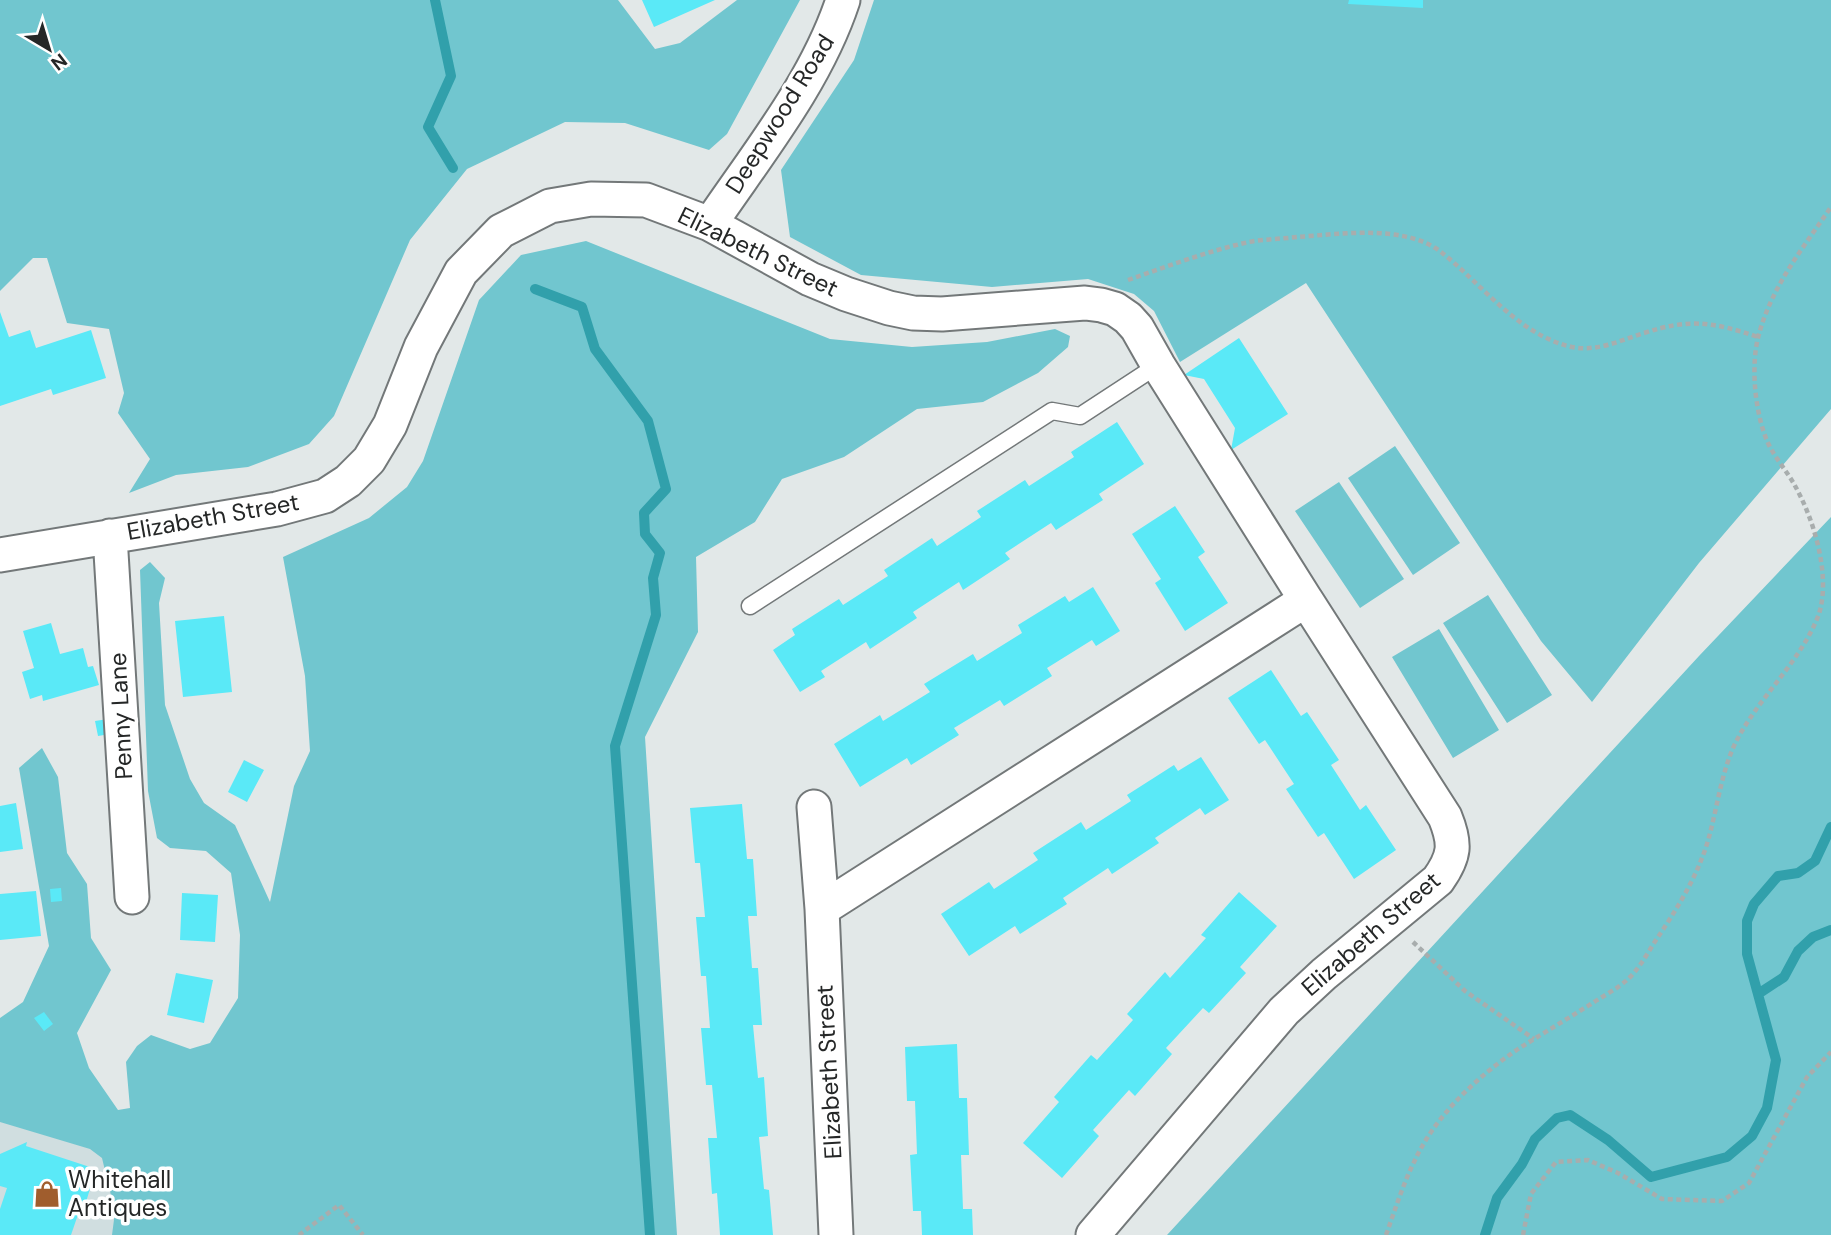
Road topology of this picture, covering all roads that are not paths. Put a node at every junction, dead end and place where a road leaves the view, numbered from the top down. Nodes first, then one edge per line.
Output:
1 (843, 0) edge
2 (710, 224) junction
3 (1158, 366) junction
4 (110, 536) junction
5 (0, 555) edge
6 (1306, 600) junction
7 (750, 606) dead end
8 (814, 807) dead end
9 (132, 897) dead end
10 (822, 909) junction
11 (836, 1235) edge
12 (1093, 1235) edge

1 - 2 street, Deepwood Road
2 - 3 street, Elizabeth Street
2 - 4 street, Elizabeth Street
3 - 6 street, Elizabeth Street
3 - 7 lane
4 - 5 street, Elizabeth Street
4 - 9 street, Penny Lane
6 - 10 street
6 - 12 street, Elizabeth Street
8 - 10 street, Elizabeth Street
10 - 11 street, Elizabeth Street

